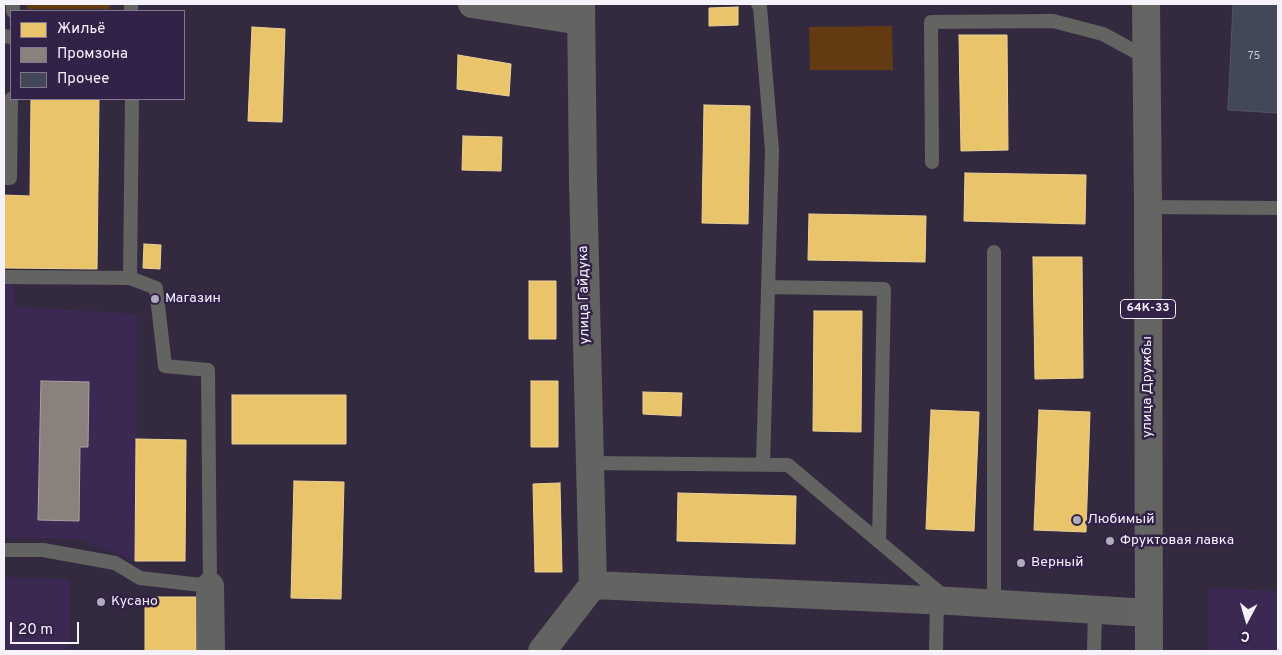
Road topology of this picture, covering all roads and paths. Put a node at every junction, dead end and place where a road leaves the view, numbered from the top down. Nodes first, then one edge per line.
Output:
1 (472, 4) edge
2 (758, 4) edge
3 (1146, 4) edge
4 (581, 13) edge
5 (1147, 58) junction
6 (11, 100) edge
7 (132, 100) edge
8 (932, 162) dead end
9 (4, 178) edge
10 (1148, 207) junction
11 (1278, 208) edge
12 (994, 252) dead end
13 (4, 277) edge
14 (130, 278) junction
15 (768, 287) junction
16 (589, 463) junction
17 (763, 464) junction
18 (879, 542) junction
19 (4, 550) edge
20 (592, 585) junction
21 (210, 586) junction
22 (943, 601) junction
23 (994, 604) junction
24 (1094, 610) junction
25 (1149, 613) junction
26 (211, 651) edge
27 (542, 651) edge
28 (936, 651) edge
29 (1094, 651) edge
30 (1149, 651) edge

1 - 4 street
2 - 15 lane
3 - 5 main road, улица Дружбы / 64К-33
4 - 16 street, улица Гайдука
5 - 8 lane
5 - 10 main road, улица Дружбы / 64К-33
6 - 9 lane
7 - 14 lane
10 - 11 lane
10 - 25 main road, улица Дружбы / 64К-33
12 - 23 lane
13 - 14 lane
14 - 21 lane
15 - 17 lane
15 - 18 lane
16 - 17 lane
16 - 20 street, улица Гайдука
17 - 18 lane
18 - 22 lane
19 - 21 lane
20 - 22 street
20 - 27 street
21 - 26 street
22 - 23 street
22 - 28 lane
23 - 24 street
24 - 25 street
24 - 29 lane
25 - 30 main road, улица Дружбы / 64К-33

